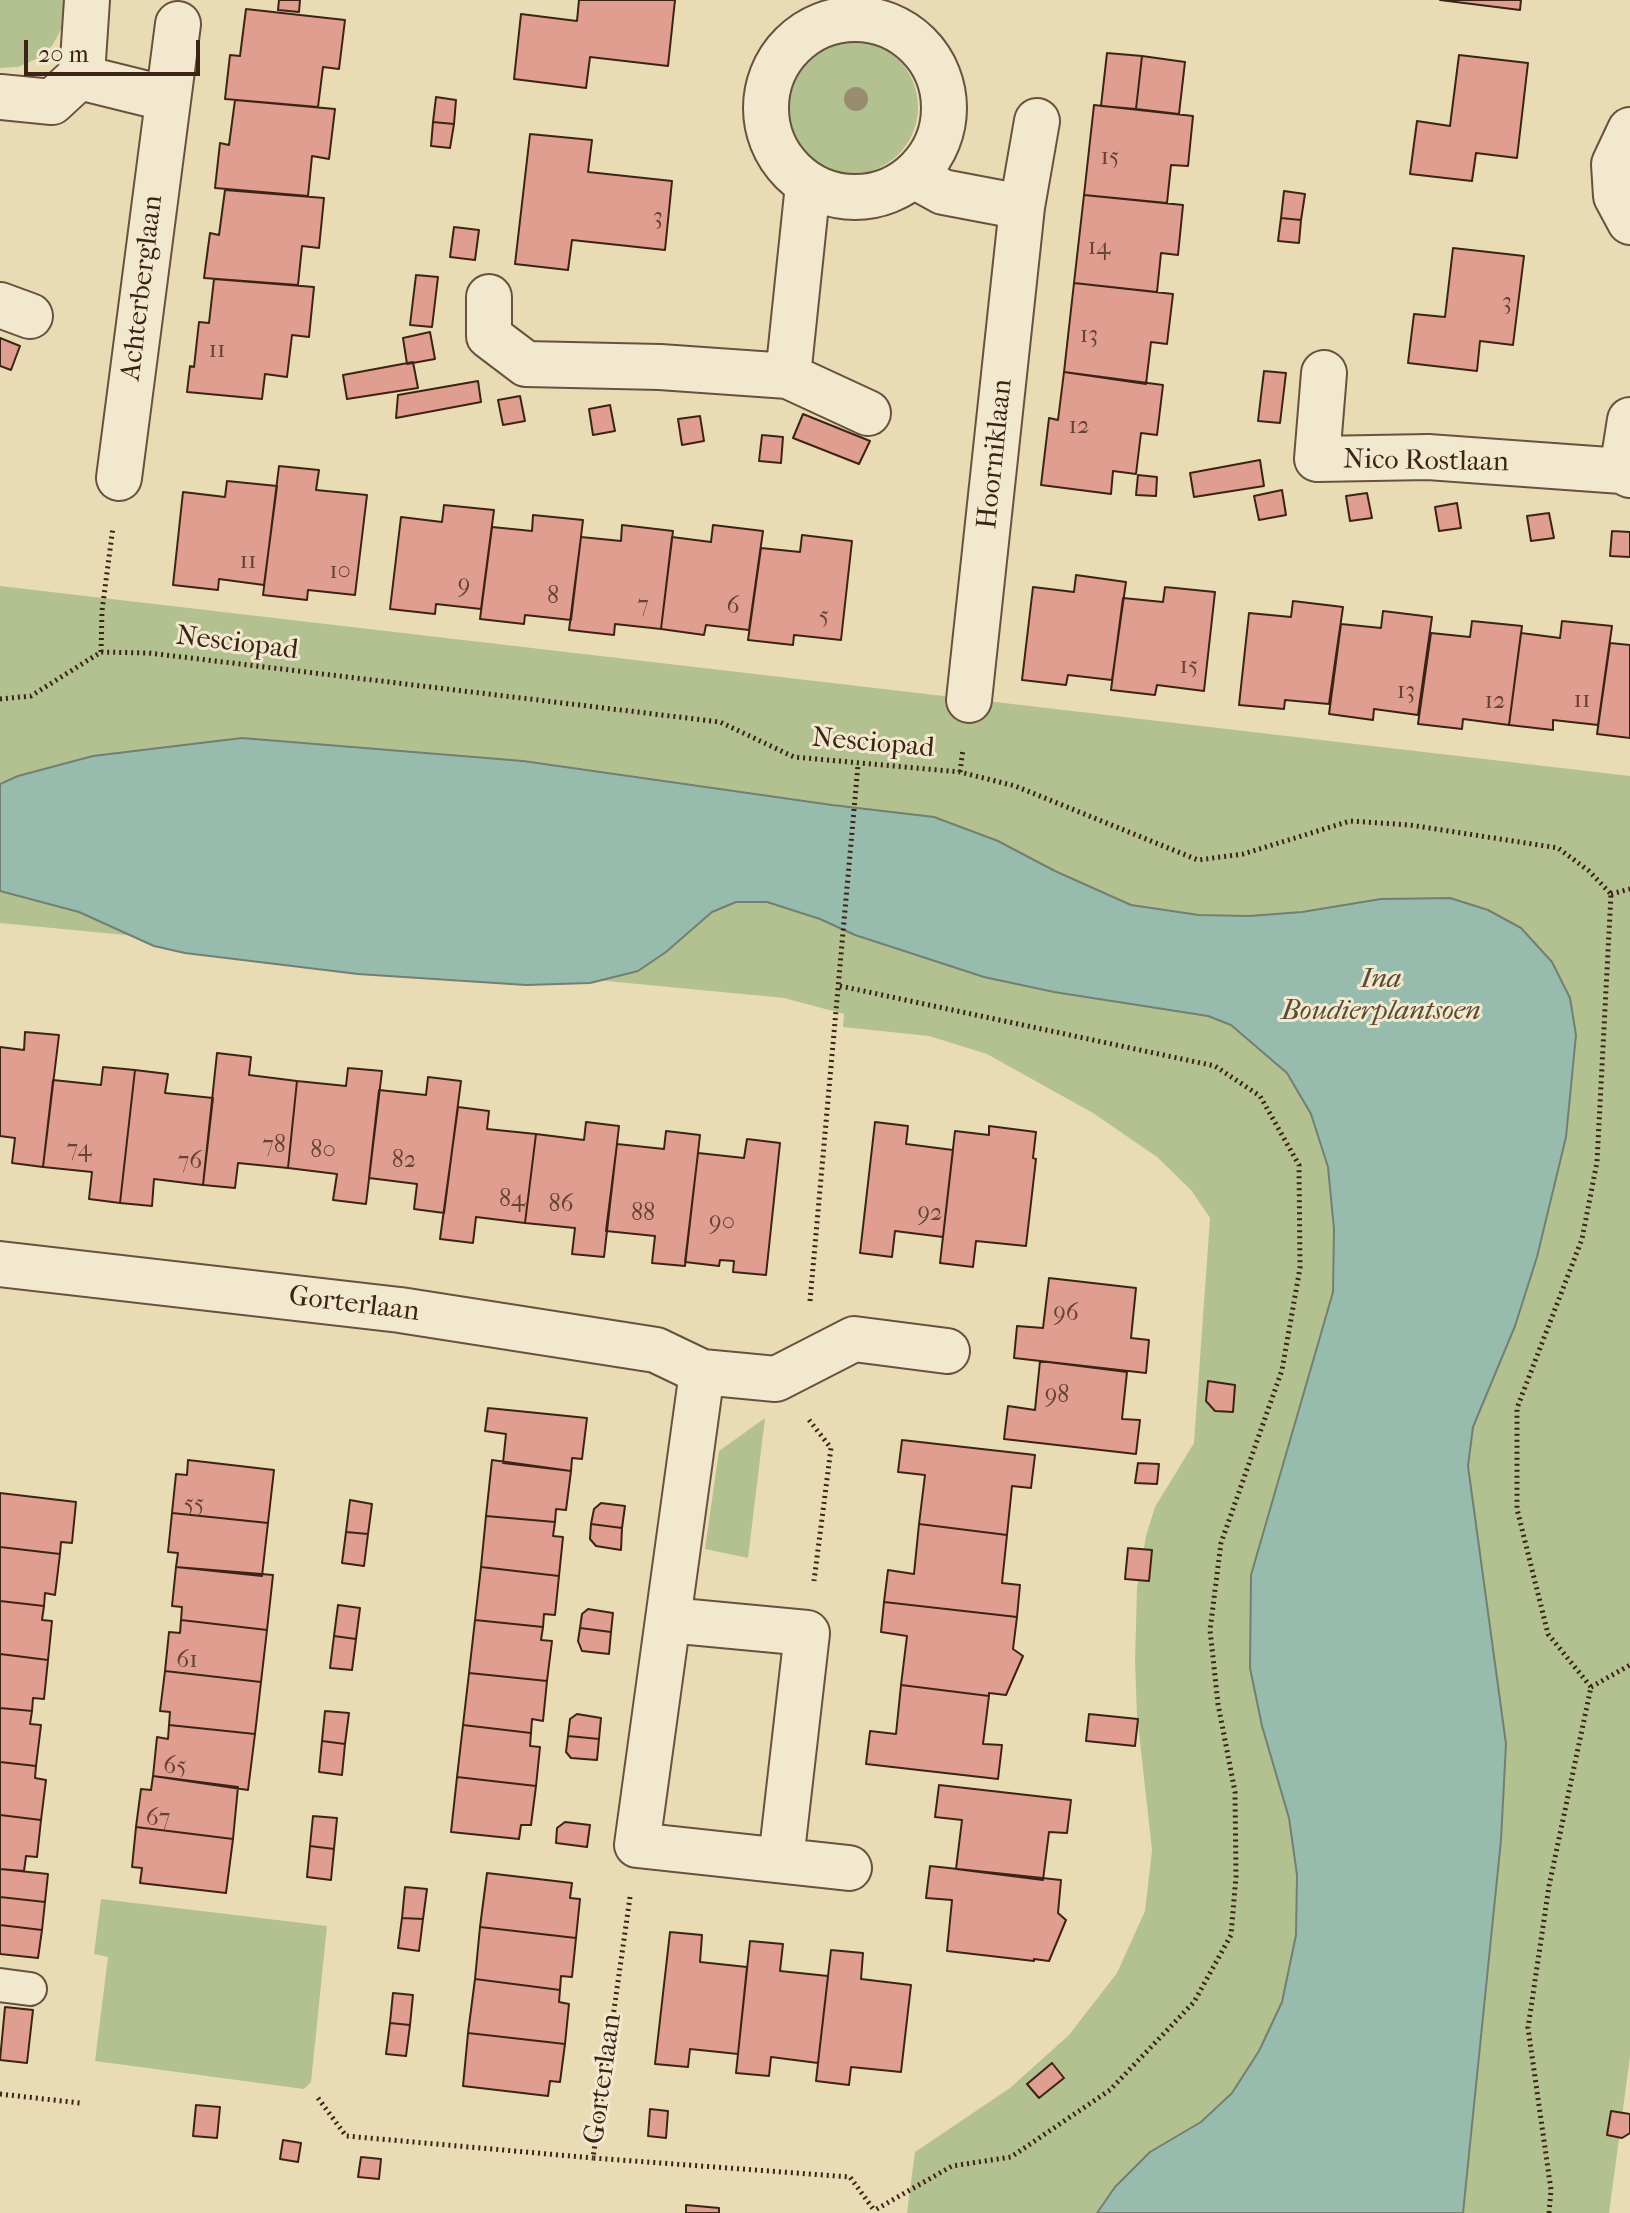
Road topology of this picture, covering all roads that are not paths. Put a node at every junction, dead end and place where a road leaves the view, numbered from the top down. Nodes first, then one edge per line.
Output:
1 (87, 0) edge
2 (832, 10) edge
3 (178, 24) dead end
4 (79, 77) junction
5 (0, 97) edge
6 (168, 99) junction
7 (1037, 121) dead end
8 (1630, 130) edge
9 (914, 176) junction
10 (808, 185) junction
11 (1022, 207) junction
12 (1630, 222) edge
13 (489, 297) dead end
14 (1324, 373) dead end
15 (788, 376) junction
16 (868, 413) dead end
17 (1630, 420) edge
18 (1626, 473) edge
19 (119, 478) road end
20 (969, 700) dead end
21 (0, 1264) edge
22 (947, 1351) dead end
23 (702, 1372) junction
24 (669, 1620) junction
25 (781, 1860) junction
26 (849, 1868) dead end

1 - 4 street
2 - 9 street
2 - 10 street
3 - 6 street, Achterberglaan
4 - 5 street
4 - 6 street
6 - 19 street, Achterberglaan
7 - 11 street, Hoorniklaan
8 - 12 street
9 - 10 street
9 - 11 street
10 - 15 street
11 - 20 street, Hoorniklaan
13 - 15 street
14 - 18 street, Nico Rostlaan
15 - 16 street
17 - 18 street, Nico Rostlaan
21 - 23 street, Gorterlaan
22 - 23 street, Gorterlaan
23 - 24 street
24 - 25 street
24 - 25 street
25 - 26 street

